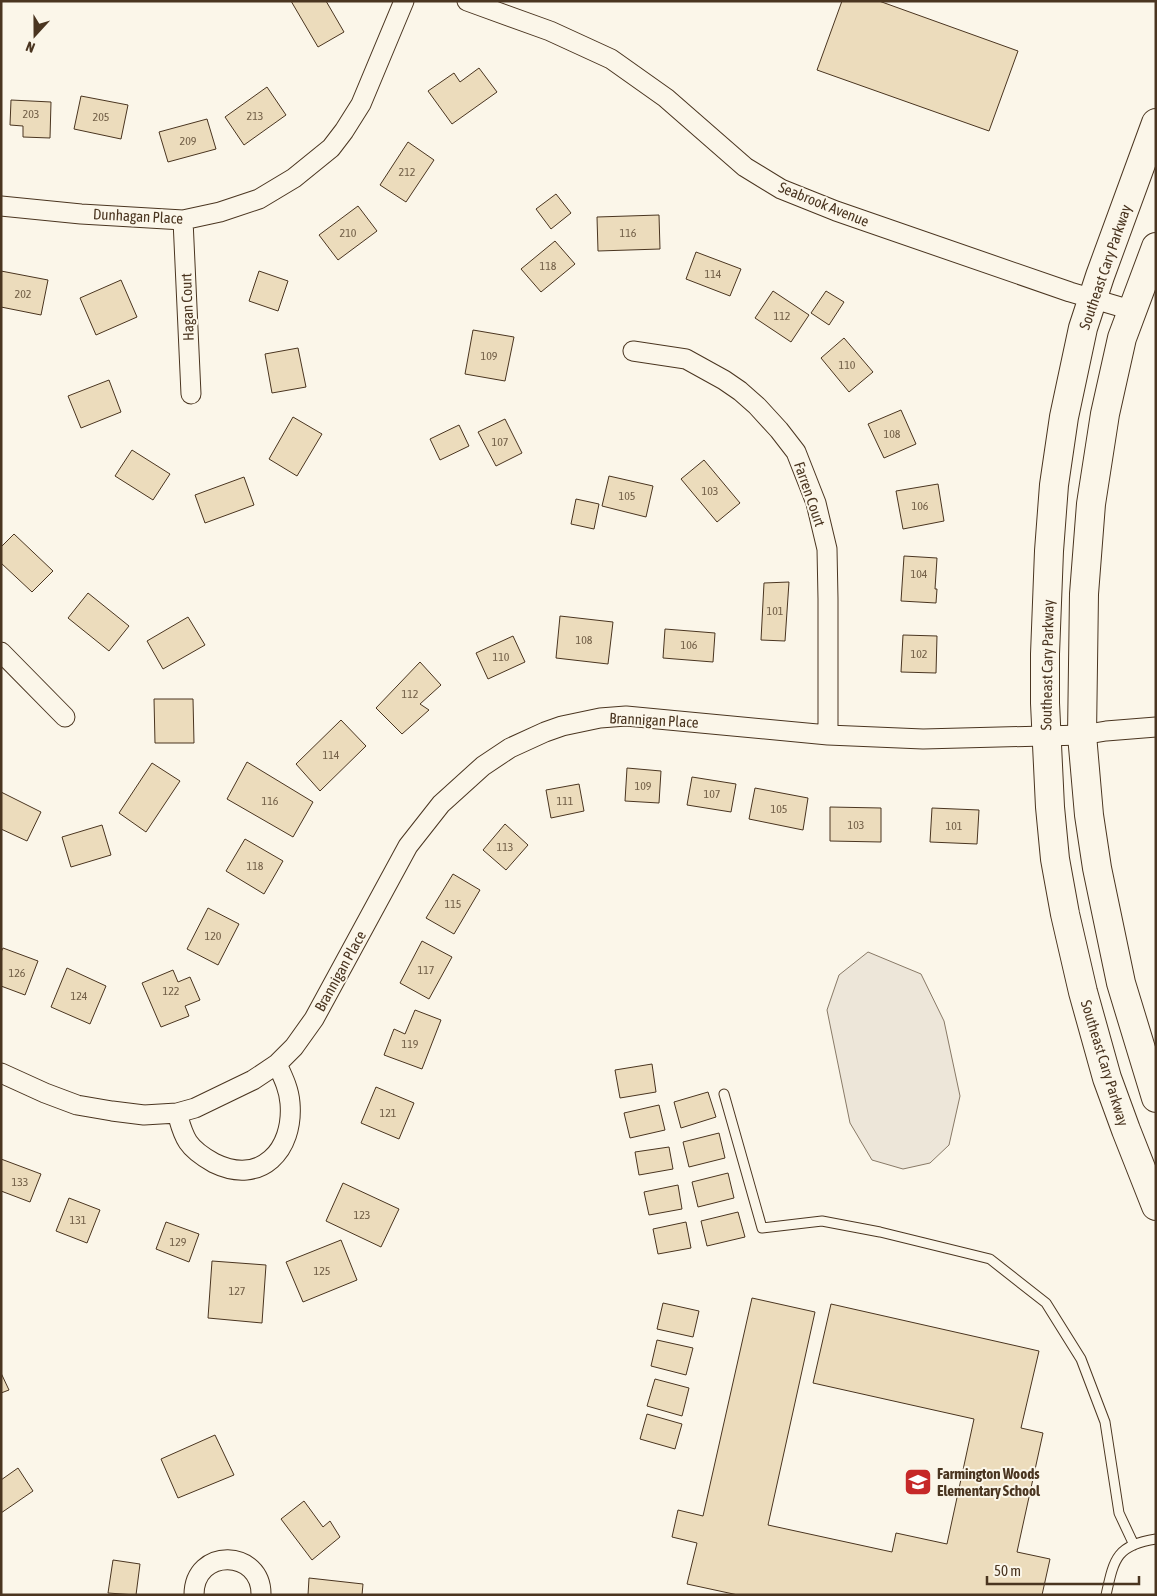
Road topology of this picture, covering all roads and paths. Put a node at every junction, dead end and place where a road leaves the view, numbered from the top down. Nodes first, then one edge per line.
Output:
1 (404, 1) edge
2 (467, 1) edge
3 (1156, 124) edge
4 (1, 206) edge
5 (184, 220) junction
6 (1156, 247) edge
7 (1092, 299) junction
8 (1132, 310) junction
9 (632, 350) dead end
10 (191, 394) dead end
11 (1, 652) edge
12 (65, 717) dead end
13 (1156, 727) edge
14 (828, 735) junction
15 (1082, 735) junction
16 (1046, 736) junction
17 (276, 1064) junction
18 (1, 1073) edge
19 (724, 1094) dead end
20 (1156, 1098) edge
21 (177, 1113) junction
22 (1156, 1206) edge
23 (1156, 1539) edge
24 (1134, 1546) junction
25 (194, 1595) edge
26 (261, 1595) edge
27 (1106, 1595) edge

1 - 5 street, Dunhagan Place
2 - 7 street, Seabrook Avenue
3 - 7 main road, Southeast Cary Parkway
4 - 5 street, Dunhagan Place
5 - 10 street, Hagan Court
6 - 8 main road
7 - 8 street, Seabrook Avenue
7 - 16 main road, Southeast Cary Parkway
8 - 15 main road
9 - 14 street, Farren Court
11 - 12 street
13 - 15 street, Brannigan Place
14 - 16 street, Brannigan Place
14 - 17 street, Brannigan Place
15 - 16 street, Brannigan Place
15 - 20 main road
16 - 22 main road, Southeast Cary Parkway
17 - 21 street, Brannigan Place
17 - 21 street
18 - 21 street, Brannigan Place
19 - 24 lane
23 - 24 lane
24 - 27 lane
25 - 26 street

